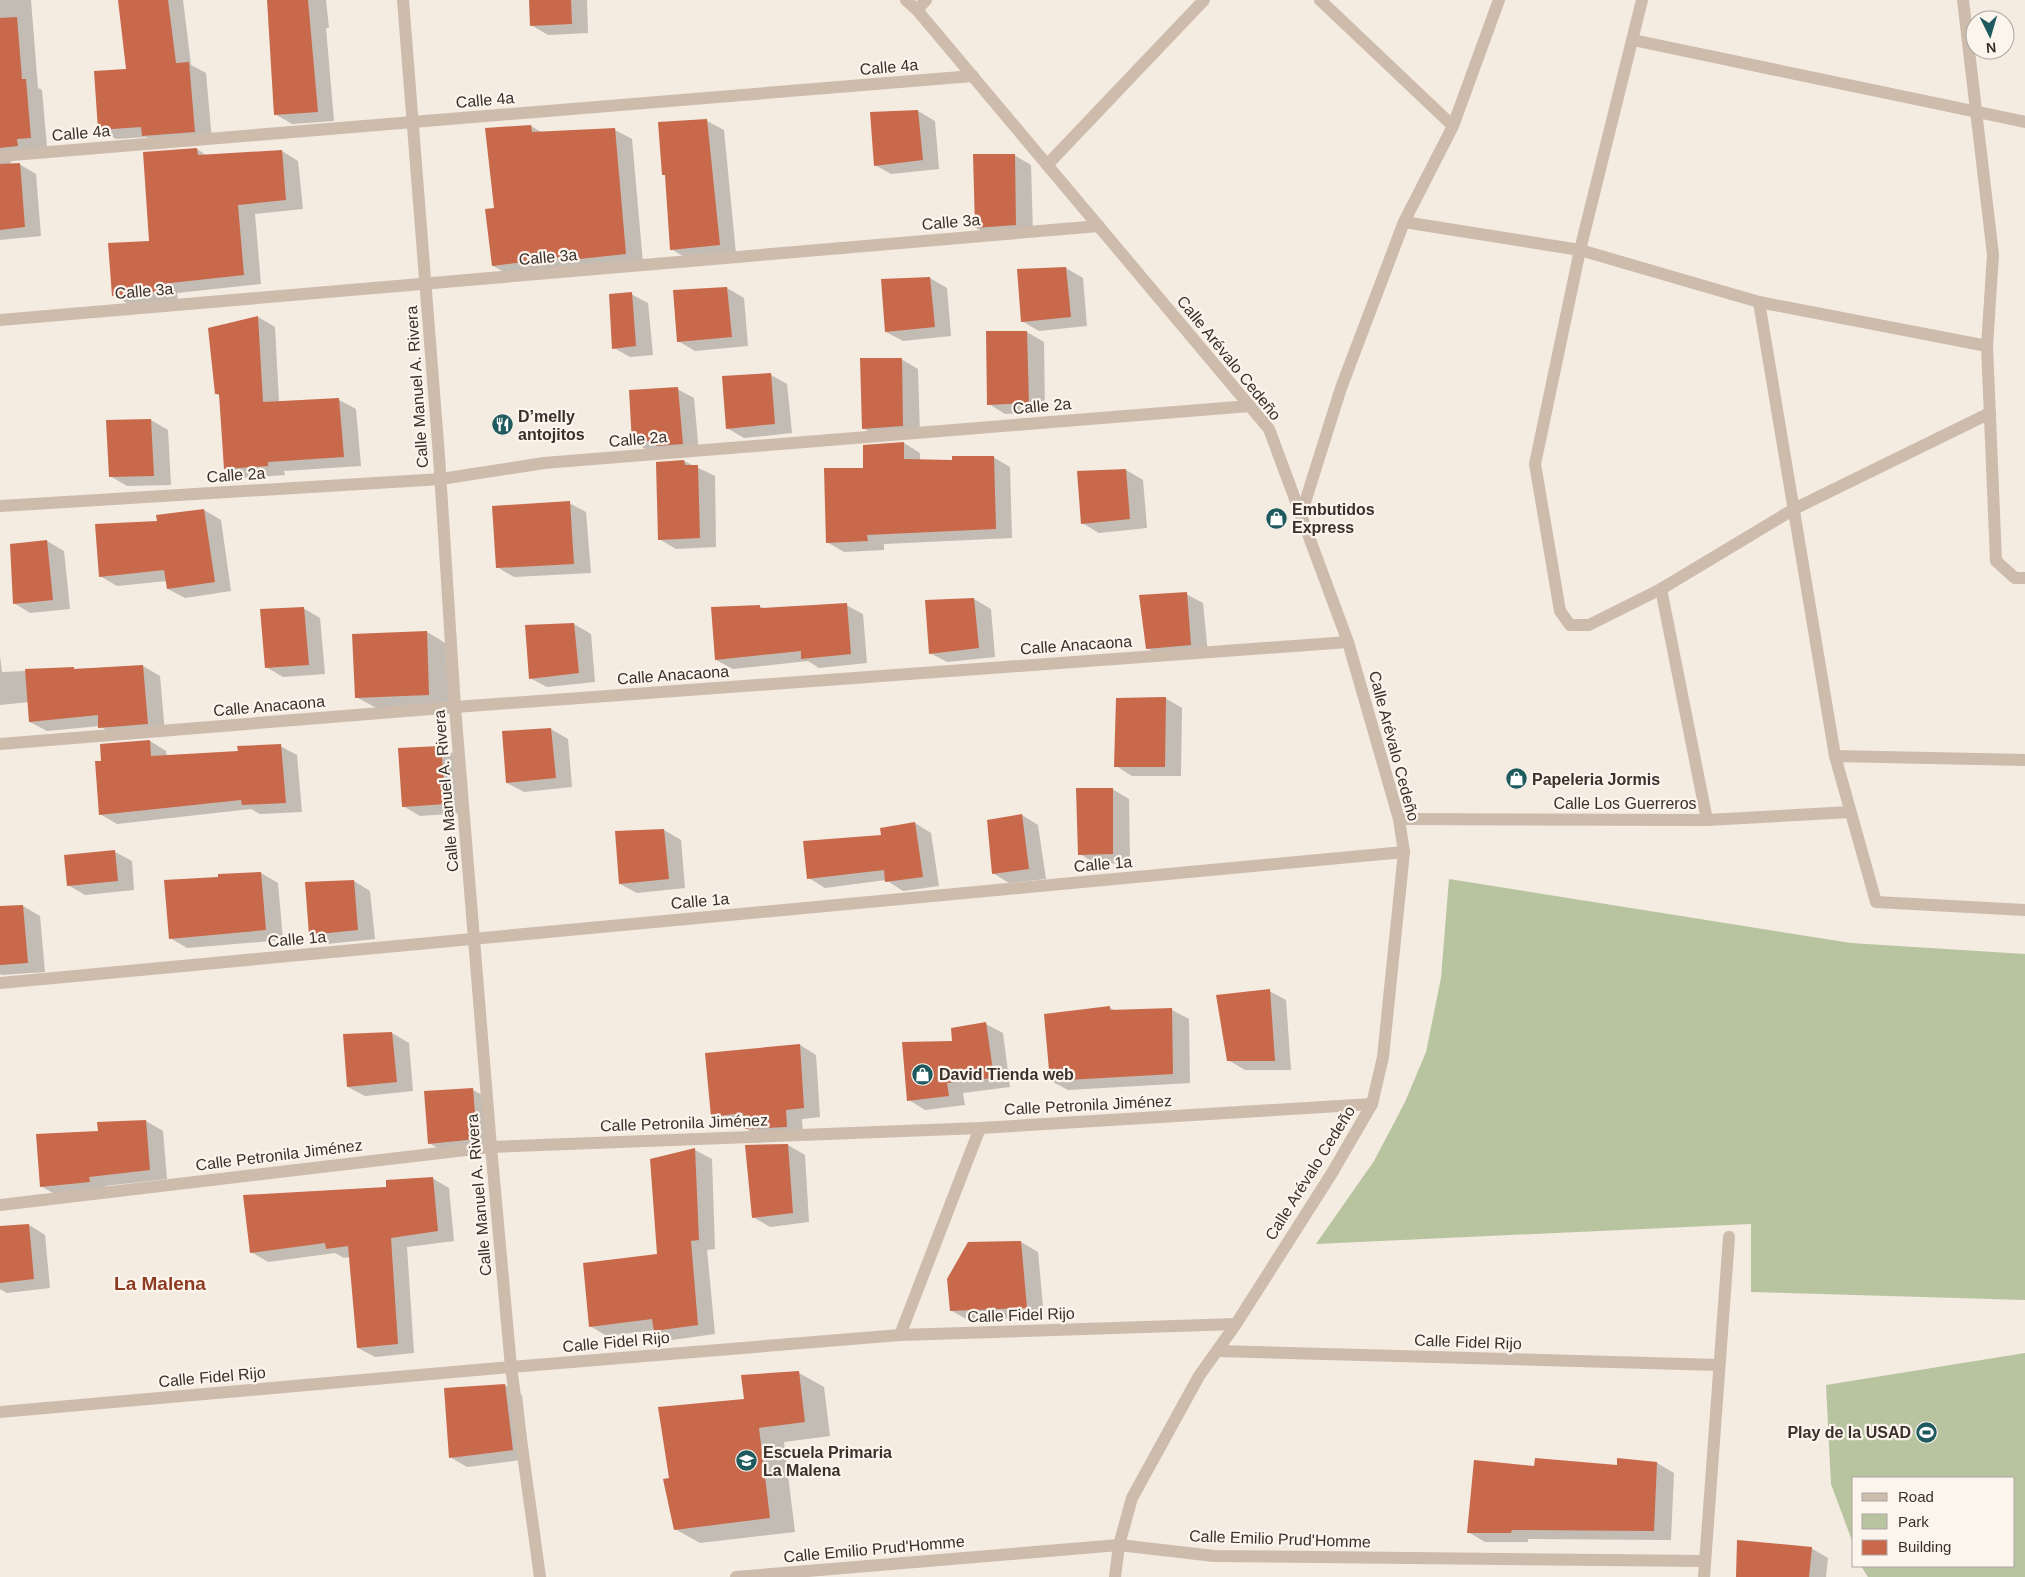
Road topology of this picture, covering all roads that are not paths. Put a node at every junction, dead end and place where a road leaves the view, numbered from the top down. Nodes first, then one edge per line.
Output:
1 (403, 0) edge
2 (906, 0) edge
3 (926, 0) edge
4 (1204, 0) edge
5 (1320, 0) edge
6 (1499, 0) edge
7 (1642, 0) edge
8 (1963, 0) edge
9 (917, 10) junction
10 (1633, 40) junction
11 (973, 76) junction
12 (1976, 111) junction
13 (413, 122) junction
14 (2025, 122) edge
15 (1454, 126) junction
16 (0, 156) edge
17 (1047, 165) junction
18 (1404, 222) junction
19 (1098, 226) junction
20 (1580, 250) junction
21 (426, 284) junction
22 (1759, 302) junction
23 (0, 320) edge
24 (1987, 346) junction
25 (1250, 406) junction
26 (1990, 413) junction
27 (440, 479) junction
28 (0, 506) edge
29 (1794, 509) junction
30 (1301, 515) junction
31 (2025, 578) edge
32 (1661, 589) junction
33 (1348, 642) junction
34 (455, 707) junction
35 (0, 744) edge
36 (1835, 756) junction
37 (2025, 760) edge
38 (1850, 812) junction
39 (1399, 819) junction
40 (1707, 820) junction
41 (1404, 852) junction
42 (2025, 910) edge
43 (474, 939) junction
44 (0, 983) edge
45 (1372, 1104) junction
46 (980, 1128) junction
47 (491, 1147) junction
48 (0, 1205) edge
49 (1729, 1237) dead end
50 (1236, 1324) junction
51 (900, 1335) junction
52 (1216, 1351) junction
53 (1719, 1365) junction
54 (511, 1366) junction
55 (0, 1412) edge
56 (1119, 1545) junction
57 (1705, 1561) junction
58 (540, 1577) edge
59 (736, 1577) edge
60 (1115, 1577) edge
61 (1704, 1577) edge

1 - 13 street, Calle Manuel A. Rivera
2 - 9 street, Calle Arévalo Cedeño
3 - 9 street
4 - 17 street
5 - 15 street
6 - 15 street
7 - 10 street
8 - 12 street
9 - 11 street, Calle Arévalo Cedeño
10 - 12 street
10 - 20 street
11 - 13 street, Calle 4a
11 - 17 street, Calle Arévalo Cedeño
12 - 14 street
12 - 24 street
13 - 16 street, Calle 4a
13 - 21 street, Calle Manuel A. Rivera
15 - 18 street
17 - 19 street, Calle Arévalo Cedeño
18 - 20 street
18 - 30 street
19 - 21 street, Calle 3a
19 - 25 street, Calle Arévalo Cedeño
20 - 22 street
20 - 32 street
21 - 23 street, Calle 3a
21 - 27 street, Calle Manuel A. Rivera
22 - 24 street
22 - 29 street
24 - 26 street
25 - 27 street, Calle 2a
25 - 30 street, Calle Arévalo Cedeño
26 - 29 street
26 - 31 street
27 - 28 street, Calle 2a
27 - 34 street, Calle Manuel A. Rivera
29 - 32 street
29 - 36 street
30 - 33 street, Calle Arévalo Cedeño
32 - 40 street
33 - 34 street, Calle Anacaona
33 - 39 street, Calle Arévalo Cedeño
34 - 35 street, Calle Anacaona
34 - 43 street, Calle Manuel A. Rivera
36 - 37 street
36 - 38 street
38 - 40 street, Calle Los Guerreros
38 - 42 street
39 - 40 street, Calle Los Guerreros
39 - 41 street, Calle Arévalo Cedeño
41 - 43 street, Calle 1a
41 - 45 street, Calle Arévalo Cedeño
43 - 44 street, Calle 1a
43 - 47 street, Calle Manuel A. Rivera
45 - 46 street, Calle Petronila Jiménez
45 - 50 street, Calle Arévalo Cedeño
46 - 47 street, Calle Petronila Jiménez
46 - 51 street
47 - 48 street, Calle Petronila Jiménez
47 - 54 street, Calle Manuel A. Rivera
49 - 53 street
50 - 51 street, Calle Fidel Rijo
50 - 52 street, Calle Arévalo Cedeño
51 - 54 street, Calle Fidel Rijo
52 - 53 street, Calle Fidel Rijo
52 - 56 street, Calle Arévalo Cedeño
53 - 57 street
54 - 55 street, Calle Fidel Rijo
54 - 58 street, Calle Manuel A. Rivera
56 - 57 street, Calle Emilio Prud'Homme
56 - 59 street, Calle Emilio Prud'Homme
56 - 60 street, Calle Arévalo Cedeño
57 - 61 street

